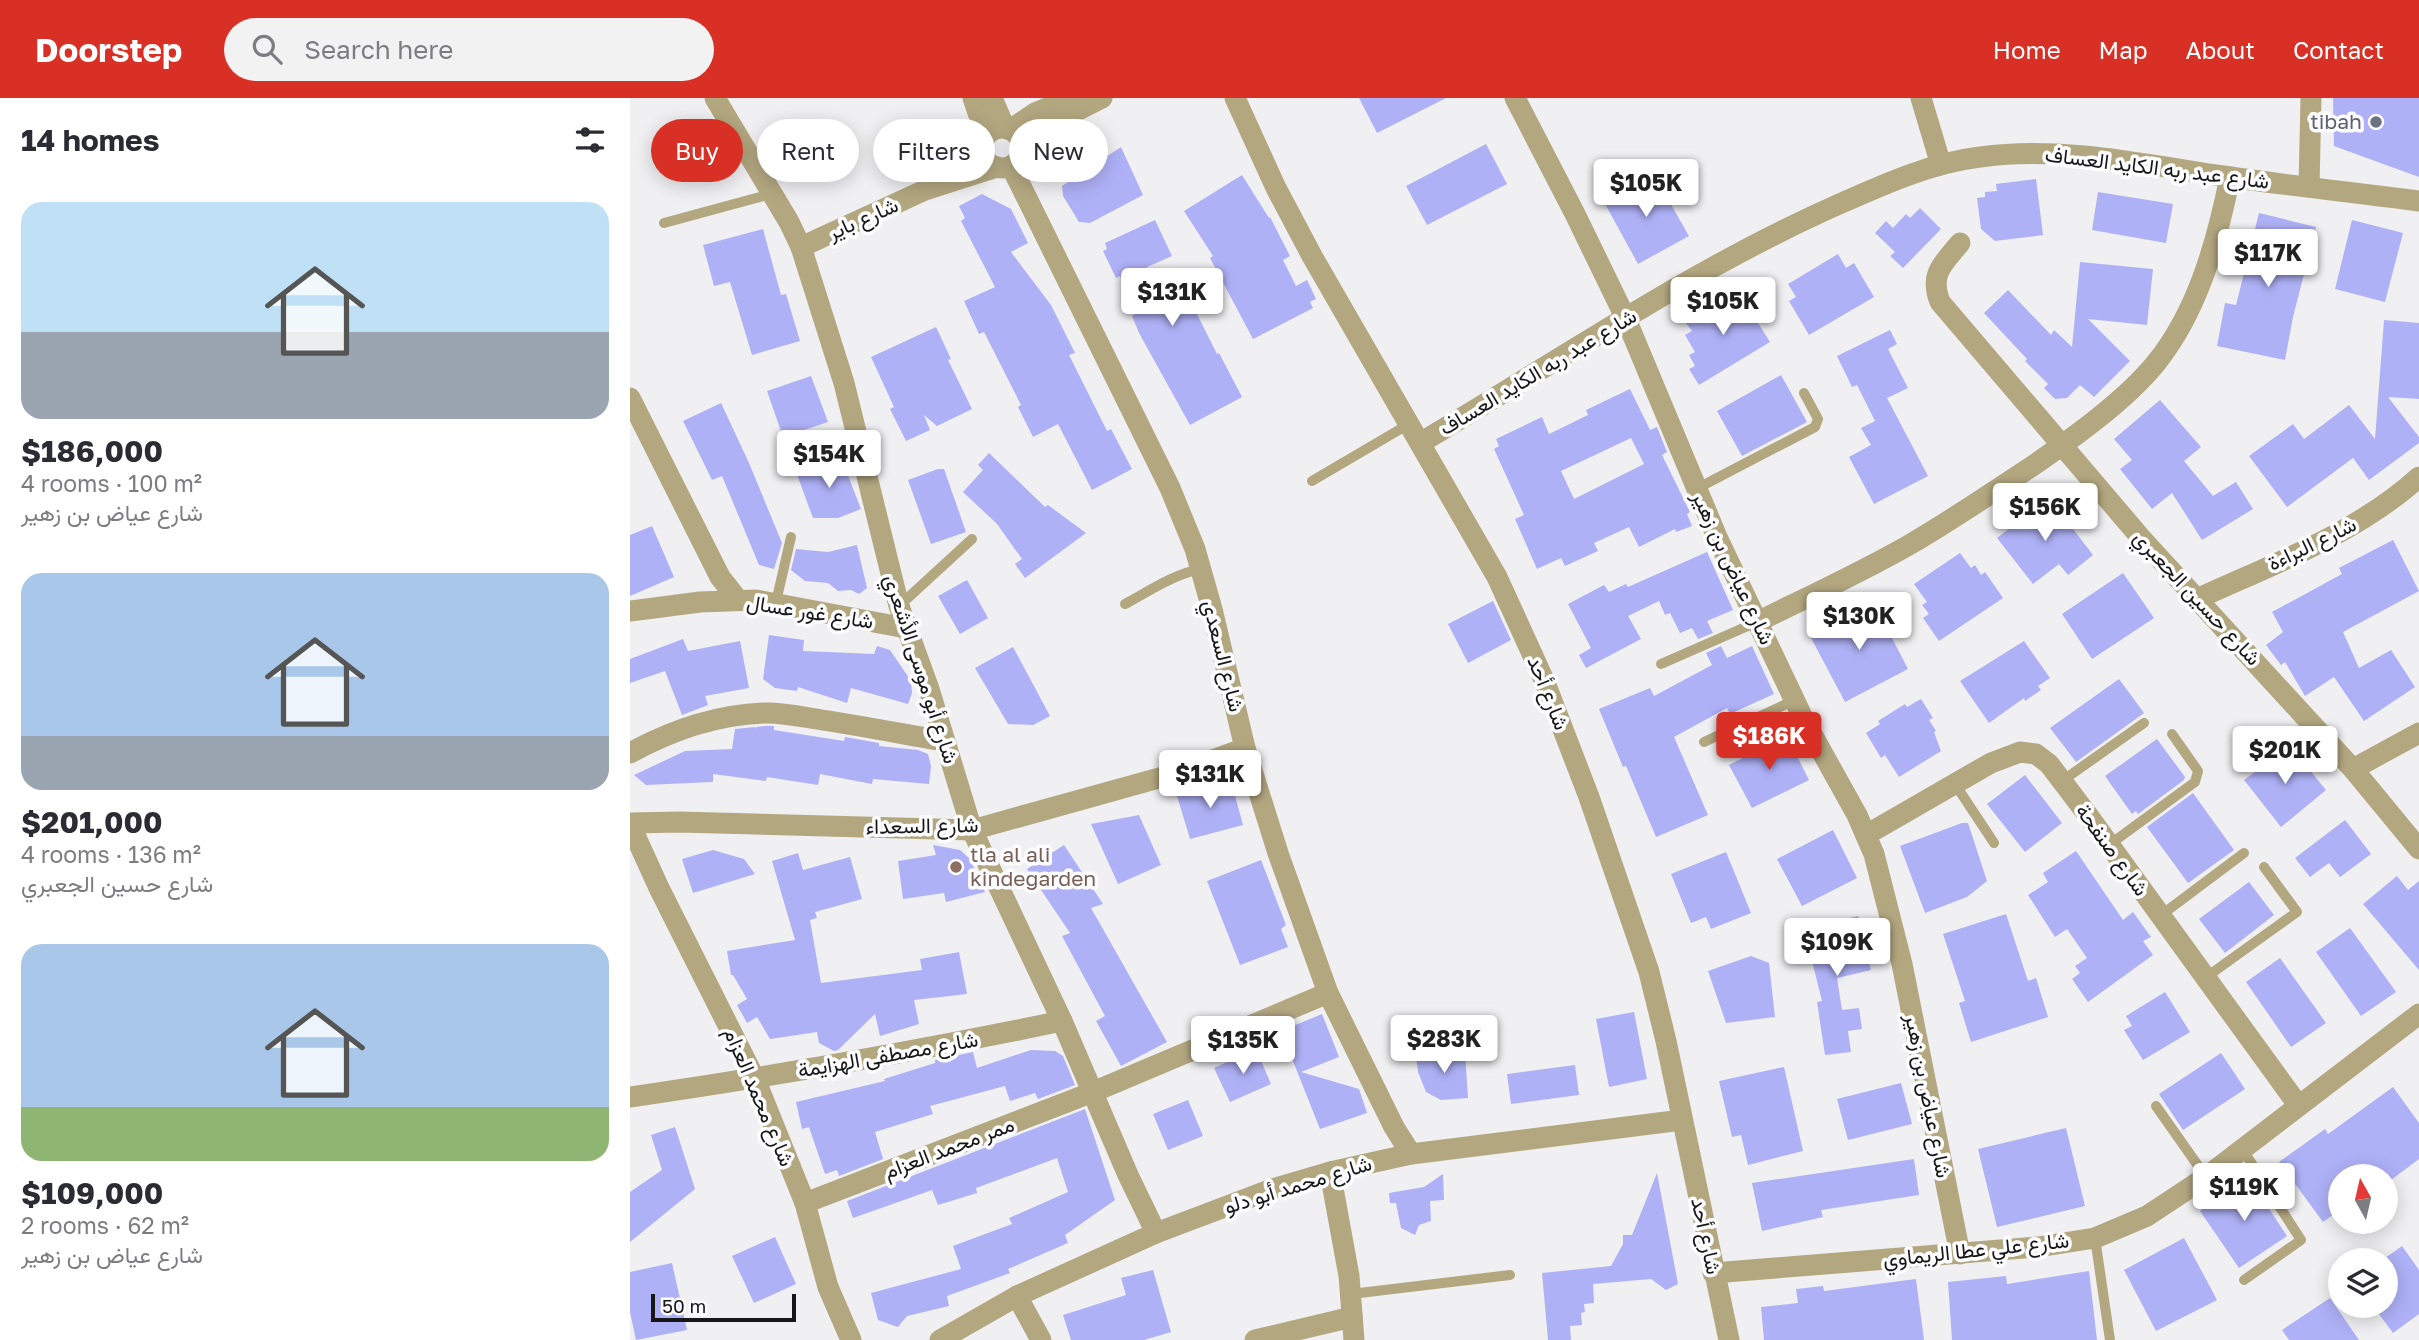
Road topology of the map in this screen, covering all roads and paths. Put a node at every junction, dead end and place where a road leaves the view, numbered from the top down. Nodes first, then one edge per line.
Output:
1 (715, 98) edge
2 (973, 98) edge
3 (992, 98) edge
4 (1071, 98) edge
5 (1102, 98) edge
6 (1235, 98) edge
7 (1516, 98) edge
8 (1921, 98) edge
9 (2311, 98) edge
10 (1064, 119) edge
11 (996, 134) junction
12 (1009, 138) edge
13 (1009, 162) edge
14 (1009, 162) edge
15 (1941, 165) junction
16 (2230, 177) junction
17 (1020, 182) edge
18 (2309, 187) junction
19 (925, 190) junction
20 (771, 194) junction
21 (2419, 201) edge
22 (664, 223) dead end
23 (1959, 243) dead end
24 (801, 247) junction
25 (1626, 318) junction
26 (1804, 393) dead end
27 (630, 398) edge
28 (1409, 424) junction
29 (1420, 443) junction
30 (2061, 446) junction
31 (2419, 477) edge
32 (1312, 481) dead end
33 (1696, 489) junction
34 (791, 537) dead end
35 (972, 539) dead end
36 (1201, 569) junction
37 (2197, 599) junction
38 (738, 600) junction
39 (776, 602) junction
40 (1125, 604) dead end
41 (899, 606) junction
42 (630, 611) edge
43 (1757, 622) junction
44 (906, 628) junction
45 (1661, 664) dead end
46 (1796, 701) junction
47 (2144, 723) dead end
48 (2419, 733) edge
49 (2172, 734) dead end
50 (944, 741) junction
51 (1704, 742) dead end
52 (1245, 748) junction
53 (630, 753) edge
54 (2353, 769) junction
55 (2062, 781) junction
56 (1955, 783) junction
57 (630, 824) edge
58 (972, 830) junction
59 (1866, 835) junction
60 (1994, 843) dead end
61 (2109, 845) junction
62 (2419, 849) edge
63 (2244, 853) dead end
64 (2264, 867) dead end
65 (2160, 916) junction
66 (2205, 978) junction
67 (1328, 993) junction
68 (2419, 1014) edge
69 (1062, 1021) junction
70 (755, 1079) junction
71 (1093, 1092) junction
72 (630, 1097) edge
73 (2298, 1105) junction
74 (2156, 1107) dead end
75 (1682, 1120) junction
76 (2243, 1150) junction
77 (1411, 1154) junction
78 (1329, 1172) junction
79 (2206, 1177) junction
80 (805, 1203) junction
81 (1156, 1233) junction
82 (2095, 1238) junction
83 (1960, 1254) junction
84 (1713, 1273) junction
85 (1510, 1275) dead end
86 (2244, 1280) dead end
87 (1351, 1294) junction
88 (1017, 1296) junction
89 (1352, 1317) junction
90 (851, 1340) edge
91 (940, 1340) edge
92 (1041, 1340) edge
93 (1255, 1340) edge
94 (1354, 1340) edge
95 (1728, 1340) edge
96 (2110, 1340) edge

1 - 20 street, شارع أبو موسى الأشعري
2 - 11 street
3 - 11 street
4 - 11 street, شارع باير
5 - 10 street, شارع باير
6 - 28 street, شارع أحد
7 - 25 street, شارع عياض بن زهير
8 - 15 street
9 - 18 street
11 - 12 street
11 - 13 street
11 - 19 street, شارع باير
14 - 19 street, شارع باير
15 - 16 street, شارع عبد ربه الكايد العساف
15 - 25 street, شارع عبد ربه الكايد العساف
16 - 18 street, شارع عبد ربه الكايد العساف
16 - 30 street
17 - 36 street, شارع السعدي
18 - 21 street, شارع عبد ربه الكايد العساف
19 - 24 street, شارع باير
20 - 22 lane
20 - 24 street, شارع أبو موسى الأشعري
23 - 30 street, شارع حسين الجعبري
24 - 41 street, شارع أبو موسى الأشعري
25 - 29 street, شارع عبد ربه الكايد العساف
25 - 33 street, شارع عياض بن زهير
26 - 33 lane
27 - 38 street
28 - 29 street, شارع أحد
28 - 32 lane
29 - 75 street, شارع أحد
30 - 37 street, شارع حسين الجعبري
30 - 43 street
31 - 37 street, شارع البراءة
33 - 43 street, شارع عياض بن زهير
34 - 39 lane
35 - 41 lane
36 - 40 lane
36 - 52 street, شارع السعدي
37 - 54 street, شارع حسين الجعبري
38 - 39 street, شارع غور عسال
38 - 42 street, شارع غور عسال
39 - 44 street, شارع غور عسال
41 - 44 street, شارع أبو موسى الأشعري
43 - 45 lane
43 - 46 street, شارع عياض بن زهير
44 - 50 street, شارع أبو موسى الأشعري
46 - 51 lane
46 - 59 street, شارع عياض بن زهير
47 - 55 lane
48 - 54 street
49 - 61 lane
50 - 53 street
50 - 58 street, شارع أبو موسى الأشعري
52 - 58 street, شارع السعداء
52 - 67 street, شارع السعدي
54 - 62 street, شارع حسين الجعبري
55 - 56 street, شارع صنفحة
55 - 61 street, شارع صنفحة
56 - 59 street, شارع صنفحة
56 - 60 lane
57 - 58 street, شارع السعداء
57 - 70 street, شارع محمد العزام
58 - 69 street, شارع أبو موسى الأشعري
59 - 83 street, شارع عياض بن زهير
61 - 65 street, شارع صنفحة
63 - 65 lane
64 - 66 lane
65 - 66 street, شارع صنفحة
66 - 73 street, شارع صنفحة
67 - 71 street, ممر محمد العزام
67 - 77 street, شارع السعدي
68 - 73 street, شارع علي عطا الريماوي
69 - 70 street, شارع مصطفى الهزايمة
69 - 71 street, شارع أبو موسى الأشعري
70 - 72 street, شارع مصطفى الهزايمة
70 - 80 street, شارع محمد العزام
71 - 80 street, ممر محمد العزام
71 - 81 street, شارع أبو موسى الأشعري
73 - 76 street, شارع علي عطا الريماوي
74 - 79 lane
75 - 77 street, شارع محمد أبو دلو
75 - 84 street, شارع أحد
76 - 79 street, شارع علي عطا الريماوي
76 - 86 lane
77 - 78 street, شارع محمد أبو دلو
78 - 81 street, شارع محمد أبو دلو
78 - 87 street
79 - 82 street, شارع علي عطا الريماوي
80 - 90 street, شارع محمد العزام
81 - 88 street, شارع محمد أبو دلو
82 - 83 street, شارع علي عطا الريماوي
82 - 96 lane
83 - 84 street, شارع علي عطا الريماوي
84 - 95 street, شارع أحد
85 - 87 lane
87 - 89 street
88 - 91 street, شارع محمد أبو دلو
88 - 92 street
89 - 93 street
89 - 94 street

